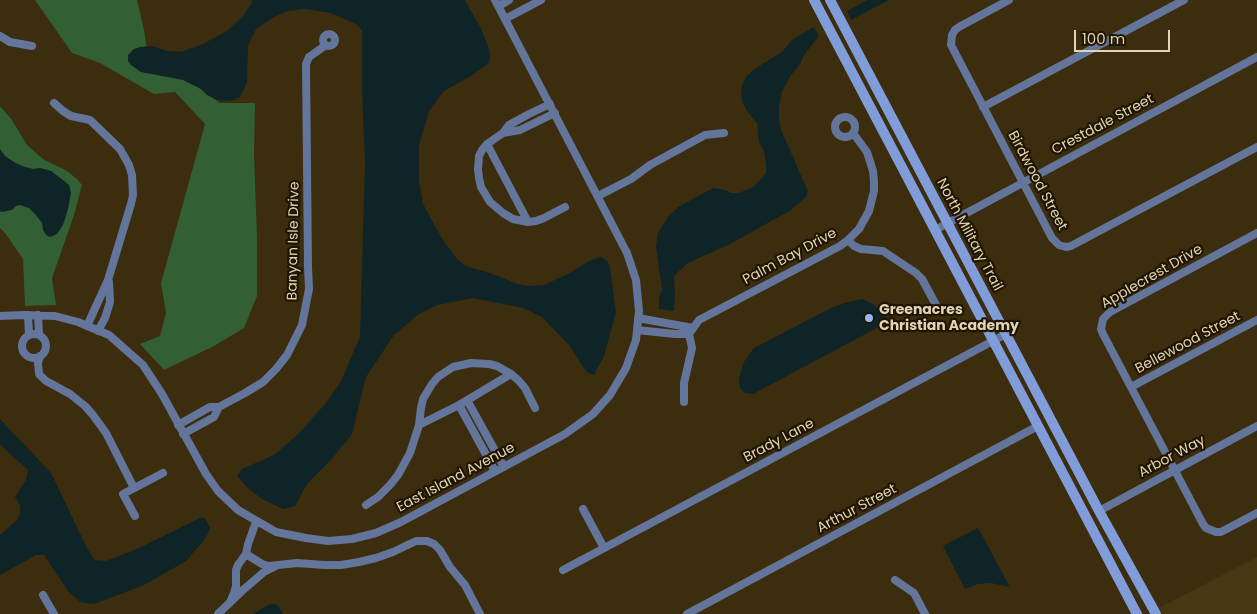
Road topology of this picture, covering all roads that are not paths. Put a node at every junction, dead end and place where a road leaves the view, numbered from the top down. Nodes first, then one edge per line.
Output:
1 (509, 0) edge
2 (541, 0) edge
3 (814, 0) edge
4 (830, 0) edge
5 (1010, 0) edge
6 (1184, 0) edge
7 (497, 3) edge
8 (519, 12) junction
9 (505, 19) junction
10 (512, 33) junction
11 (0, 36) edge
12 (32, 46) dead end
13 (326, 46) dead end
14 (1257, 57) edge
15 (54, 103) dead end
16 (550, 104) junction
17 (983, 107) junction
18 (555, 113) junction
19 (503, 133) junction
20 (724, 133) dead end
21 (854, 133) dead end
22 (487, 144) junction
23 (1257, 147) edge
24 (1023, 182) junction
25 (598, 196) junction
26 (565, 207) dead end
27 (528, 222) junction
28 (947, 223) junction
29 (935, 230) junction
30 (1257, 233) edge
31 (848, 240) junction
32 (108, 280) junction
33 (936, 305) dead end
34 (28, 315) junction
35 (38, 315) junction
36 (0, 316) edge
37 (638, 318) junction
38 (1257, 320) edge
39 (87, 326) junction
40 (637, 330) junction
41 (98, 331) junction
42 (691, 331) junction
43 (1006, 334) junction
44 (29, 335) junction
45 (39, 335) junction
46 (993, 341) junction
47 (27, 356) junction
48 (40, 356) junction
49 (39, 374) junction
50 (511, 374) junction
51 (1131, 387) junction
52 (467, 400) junction
53 (684, 402) dead end
54 (458, 405) junction
55 (219, 408) junction
56 (535, 408) dead end
57 (178, 425) junction
58 (418, 425) junction
59 (1038, 426) junction
60 (1257, 426) edge
61 (183, 434) junction
62 (1050, 448) junction
63 (504, 467) junction
64 (1175, 470) junction
65 (495, 471) junction
66 (163, 473) dead end
67 (134, 488) junction
68 (366, 506) dead end
69 (583, 509) dead end
70 (1099, 510) junction
71 (1084, 513) junction
72 (1257, 513) edge
73 (135, 516) dead end
74 (256, 522) junction
75 (604, 548) junction
76 (246, 554) junction
77 (276, 566) junction
78 (563, 570) dead end
79 (895, 580) dead end
80 (1121, 584) junction
81 (1142, 591) junction
82 (43, 595) dead end
83 (230, 602) junction
84 (54, 614) edge
85 (218, 614) edge
86 (480, 614) edge
87 (687, 614) edge
88 (925, 614) edge
89 (1138, 614) edge
90 (1145, 614) edge
91 (1156, 614) edge

1 - 7 street
2 - 8 street
3 - 29 main road, North Military Trail
4 - 28 main road, North Military Trail
5 - 17 street, Birdwood Street
6 - 17 street
7 - 9 street, East Island Avenue
8 - 9 street
8 - 10 street
9 - 10 street, East Island Avenue
10 - 16 street, East Island Avenue
11 - 12 street
13 - 55 street, Banyan Isle Drive
14 - 24 street, Crestdale Street
15 - 32 street
16 - 18 street, East Island Avenue
16 - 19 street
17 - 24 street, Birdwood Street
18 - 19 street
18 - 25 street, East Island Avenue
19 - 22 street
20 - 25 street
21 - 31 street, Palm Bay Drive
22 - 27 street
22 - 27 street
23 - 24 street, Birdwood Street
24 - 28 street, Crestdale Street
25 - 37 street, East Island Avenue
26 - 27 street
28 - 29 street, Crestdale Street
28 - 43 main road, North Military Trail
29 - 46 main road, North Military Trail
30 - 51 street, Applecrest Drive
31 - 33 street
31 - 42 street, Palm Bay Drive
32 - 39 street
32 - 41 street
34 - 35 street, East Island Avenue
34 - 36 street, East Island Avenue
34 - 44 street
35 - 39 street, East Island Avenue
35 - 45 street
37 - 40 street, East Island Avenue
37 - 42 street
38 - 51 street, Bellewood Street
39 - 41 street, East Island Avenue
40 - 42 street
40 - 63 street, East Island Avenue
41 - 57 street, East Island Avenue
42 - 53 street
43 - 46 street, Brady Lane
43 - 70 main road, North Military Trail
44 - 45 street
44 - 47 street
45 - 48 street
46 - 59 main road, North Military Trail
46 - 75 street, Brady Lane
47 - 48 street
47 - 49 street
48 - 49 street
49 - 67 street
50 - 52 street
50 - 56 street
50 - 58 street
51 - 64 street, Applecrest Drive
52 - 54 street
52 - 63 street
54 - 58 street
54 - 65 street
55 - 57 street, Banyan Isle Drive
55 - 61 street, Banyan Isle Drive
57 - 61 street, East Island Avenue
58 - 68 street
59 - 62 main road, North Military Trail
59 - 87 street, Arthur Street
60 - 64 street, Arbor Way
61 - 74 street, East Island Avenue
62 - 70 main road
62 - 71 main road, North Military Trail
63 - 65 street, East Island Avenue
64 - 70 street, Arbor Way
64 - 72 street, Applecrest Drive
65 - 74 street, East Island Avenue
66 - 67 street
67 - 73 street
69 - 75 street
70 - 81 main road, North Military Trail
71 - 80 main road, North Military Trail
71 - 81 main road
74 - 76 street
75 - 78 street, Brady Lane
76 - 77 street
76 - 83 street
77 - 83 street
77 - 86 street
79 - 88 street
80 - 89 main road, North Military Trail
80 - 90 main road
81 - 91 main road, North Military Trail
82 - 84 street
83 - 85 street

